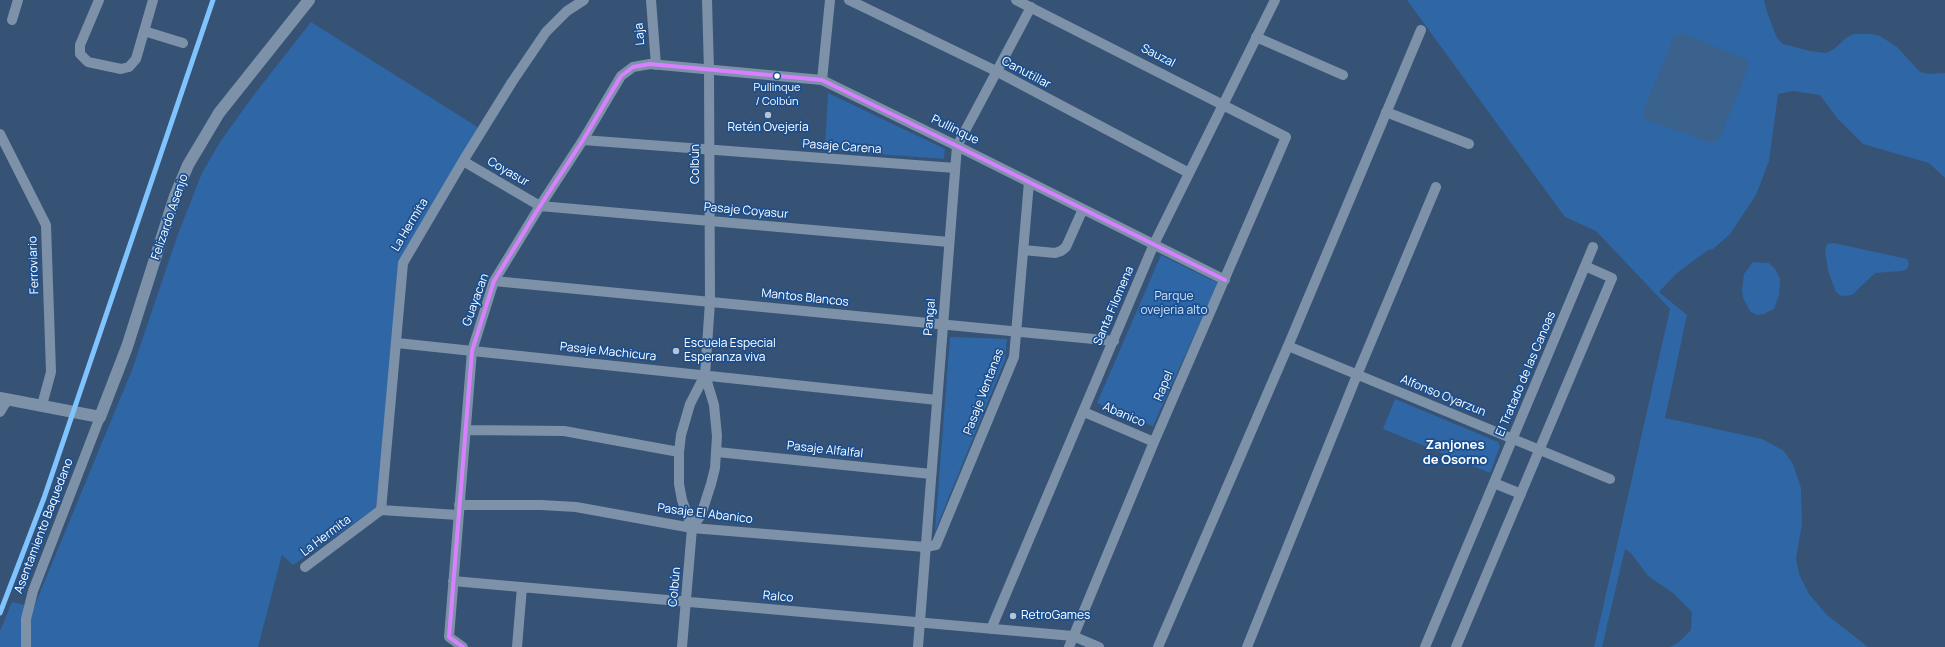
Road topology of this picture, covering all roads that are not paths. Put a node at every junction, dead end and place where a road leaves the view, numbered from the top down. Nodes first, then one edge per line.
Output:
1 (18, 0) edge
2 (99, 0) edge
3 (153, 0) edge
4 (309, 0) edge
5 (584, 0) edge
6 (651, 0) edge
7 (707, 0) edge
8 (830, 0) edge
9 (849, 0) edge
10 (1016, 0) edge
11 (1275, 0) edge
12 (1031, 7) junction
13 (12, 20) dead end
14 (1421, 30) dead end
15 (144, 31) junction
16 (1256, 37) junction
17 (183, 43) dead end
18 (656, 65) junction
19 (709, 70) junction
20 (996, 71) junction
21 (1343, 76) dead end
22 (822, 80) junction
23 (1223, 104) junction
24 (1386, 112) junction
25 (0, 134) edge
26 (1286, 137) joint
27 (583, 140) junction
28 (1470, 144) dead end
29 (958, 146) junction
30 (709, 150) junction
31 (463, 161) junction
32 (955, 168) junction
33 (1189, 173) junction
34 (1029, 182) junction
35 (1436, 187) dead end
36 (540, 206) junction
37 (1084, 209) junction
38 (709, 221) junction
39 (949, 242) junction
40 (1154, 244) junction
41 (1593, 247) dead end
42 (1023, 250) junction
43 (1585, 266) junction
44 (1224, 280) junction
45 (494, 281) junction
46 (710, 302) junction
47 (943, 324) junction
48 (1017, 331) junction
49 (1114, 341) junction
50 (397, 343) junction
51 (1288, 346) junction
52 (472, 351) junction
53 (1357, 375) junction
54 (705, 376) junction
55 (4, 399) edge
56 (937, 400) junction
57 (42, 405) junction
58 (0, 412) edge
59 (1084, 412) junction
60 (100, 416) junction
61 (466, 430) junction
62 (1512, 439) junction
63 (1154, 442) junction
64 (1539, 450) junction
65 (679, 452) junction
66 (717, 452) junction
67 (931, 474) junction
68 (1610, 479) dead end
69 (1494, 482) junction
70 (1521, 494) junction
71 (381, 510) junction
72 (459, 510) junction
73 (692, 528) junction
74 (925, 547) junction
75 (305, 568) dead end
76 (453, 581) junction
77 (522, 587) junction
78 (687, 602) junction
79 (920, 622) junction
80 (991, 629) junction
81 (1073, 636) junction
82 (26, 647) edge
83 (463, 647) edge
84 (517, 647) edge
85 (682, 647) edge
86 (918, 647) edge
87 (1069, 647) edge
88 (1099, 647) edge
89 (1158, 647) edge
90 (1247, 647) edge
91 (1425, 647) edge
92 (1456, 647) edge

1 - 13 street
2 - 15 street
3 - 15 street
4 - 60 street, Felizardo Asenjo
5 - 31 street, La Hermita
6 - 18 street, Laja
7 - 19 street, Colbún
8 - 22 street
9 - 20 street, Canutillar
10 - 12 street, Sauzal
11 - 16 street, Santa Filomena
12 - 20 street, Pangal
12 - 23 street, Sauzal
14 - 24 street
15 - 17 street
16 - 21 street
16 - 23 street, Santa Filomena
18 - 19 street, Pullinque
18 - 27 street, Guayacan
19 - 22 street, Pullinque
19 - 30 street, Colbún
20 - 29 street, Pangal
20 - 33 street, Canutillar
22 - 29 street, Pullinque
23 - 26 street, Sauzal
23 - 33 street, Santa Filomena
24 - 28 street
24 - 51 street
25 - 57 street, Ferroviario
26 - 44 street, Rapel
27 - 30 street, Pasaje Carena
27 - 36 street, Guayacan
29 - 32 street, Pangal
29 - 34 street, Pullinque
30 - 32 street, Pasaje Carena
30 - 38 street, Colbún
31 - 36 street, Coyasur
31 - 50 street, La Hermita
32 - 39 street, Pangal
33 - 40 street, Santa Filomena
34 - 37 street, Pullinque
34 - 42 street, Pasaje Ventanas
35 - 53 street
36 - 38 street, Pasaje Coyasur
36 - 45 street, Guayacan
37 - 40 street, Pullinque
37 - 42 street
38 - 39 street, Pasaje Coyasur
38 - 46 street, Colbún
39 - 47 street, Pangal
40 - 44 street, Pullinque
40 - 49 street, Santa Filomena
41 - 43 street, El Tratado de las Canoas
42 - 48 street, Pasaje Ventanas
43 - 62 street, El Tratado de las Canoas
43 - 64 street
44 - 63 street, Rapel
45 - 46 street, Mantos Blancos
45 - 52 street, Guayacan
46 - 47 street, Mantos Blancos
46 - 54 street, Colbún
47 - 48 street, Mantos Blancos
47 - 56 street, Pangal
48 - 49 street, Mantos Blancos
48 - 74 street, Pasaje Ventanas
49 - 59 street, Santa Filomena
50 - 52 street, Pasaje Machicura
50 - 71 street, La Hermita
51 - 53 street, Alfonso Oyarzun
51 - 89 street
52 - 54 street, Pasaje Machicura
52 - 61 street, Guayacan
53 - 62 street, Alfonso Oyarzun
53 - 90 street
54 - 56 street, Pasaje Machicura
54 - 65 street, Colbún
54 - 66 street, Colbún
55 - 57 street
55 - 58 street
56 - 67 street, Pangal
57 - 60 street
59 - 63 street, Abanico
59 - 80 street, Santa Filomena
60 - 82 street, Asentamiento Baquedano
61 - 65 street
61 - 72 street, Guayacan
62 - 64 street, Alfonso Oyarzun
62 - 69 street, El Tratado de las Canoas
63 - 81 street, Rapel
64 - 68 street, Alfonso Oyarzun
64 - 70 street
65 - 73 street, Colbún
66 - 67 street, Pasaje Alfalfal
66 - 73 street, Colbún
67 - 74 street, Pangal
69 - 70 street
69 - 91 street, El Tratado de las Canoas
70 - 92 street
71 - 72 street
71 - 75 street, La Hermita
72 - 73 street, Pasaje El Abanico
72 - 76 street, Guayacan
73 - 74 street, Pasaje El Abanico
73 - 78 street, Colbún
74 - 79 street, Pangal
76 - 77 street, Ralco
76 - 83 street, Guayacan
77 - 78 street, Ralco
77 - 84 street
78 - 79 street, Ralco
78 - 85 street, Colbún
79 - 80 street, Ralco
79 - 86 street, Pangal
80 - 81 street, Ralco
81 - 87 street, Rapel
81 - 88 street, Ralco

